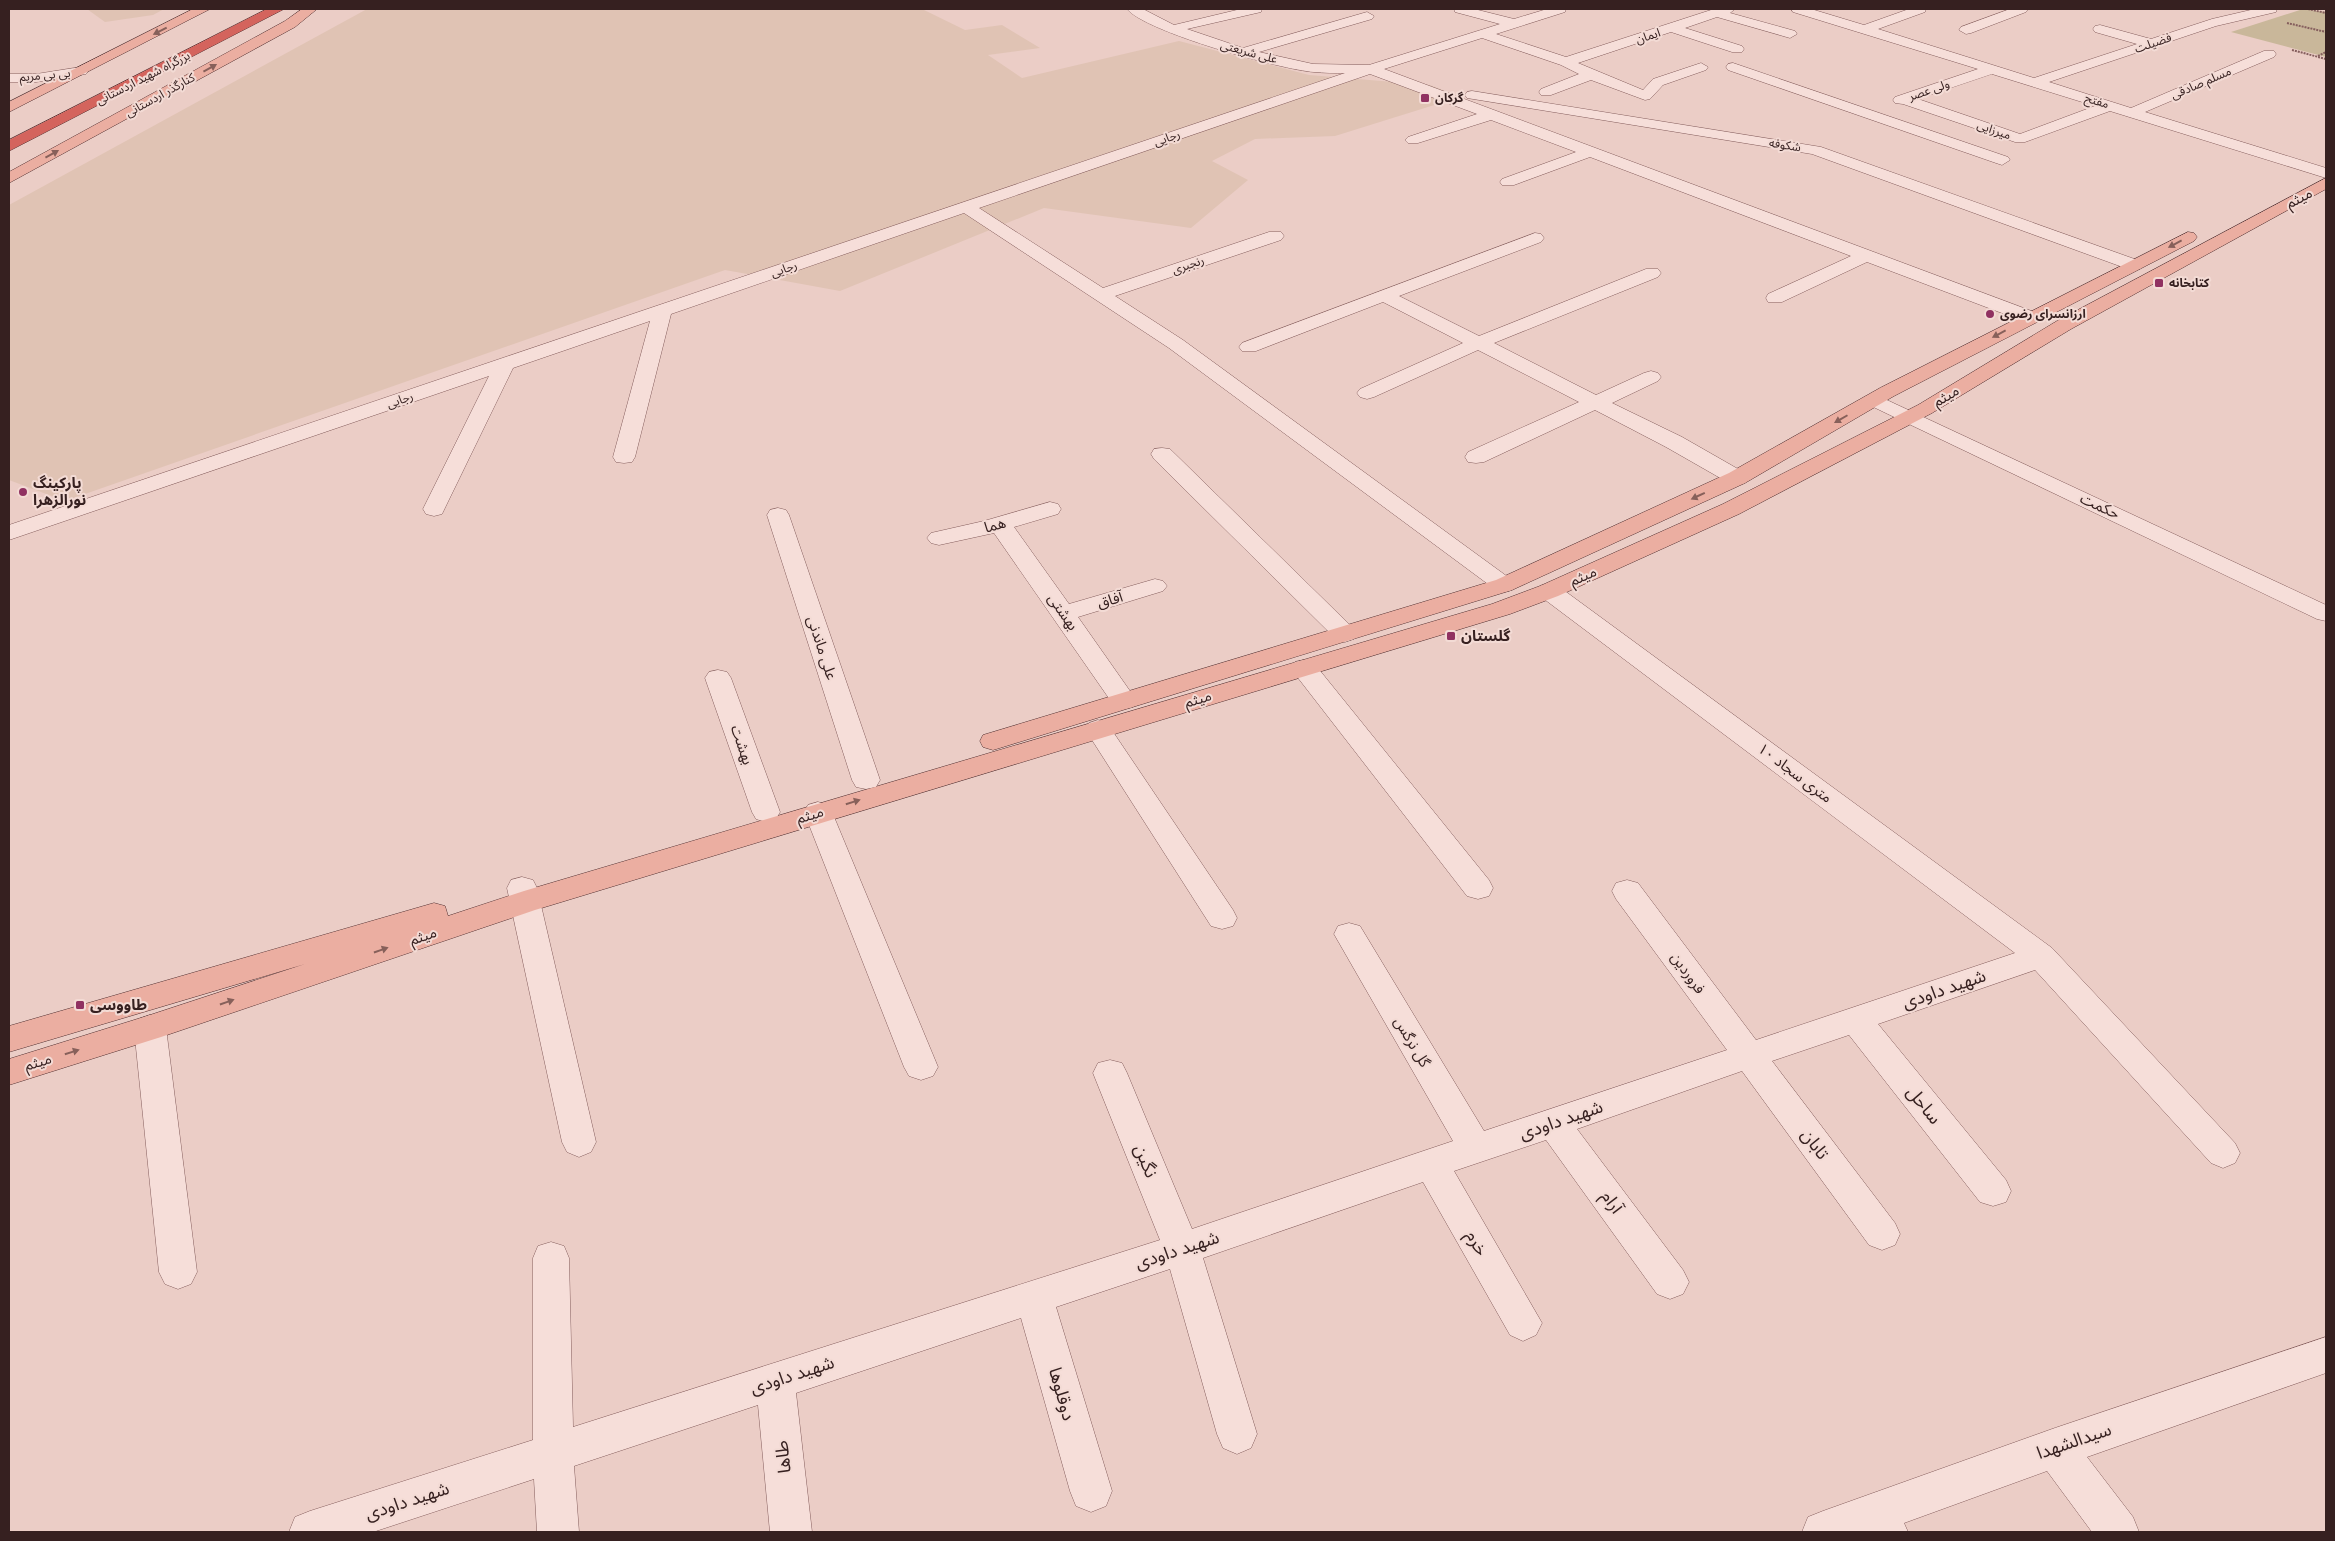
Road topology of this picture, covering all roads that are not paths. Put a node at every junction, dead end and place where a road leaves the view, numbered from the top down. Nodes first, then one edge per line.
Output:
1 (203, 9) edge
2 (277, 9) edge
3 (310, 9) edge
4 (1134, 9) edge
5 (1256, 9) edge
6 (1460, 9) edge
7 (1560, 9) edge
8 (1729, 9) edge
9 (1798, 9) edge
10 (1920, 9) edge
11 (1989, 9) edge
12 (2271, 9) edge
13 (2016, 11) edge
14 (1716, 13) junction
15 (1367, 16) dead end
16 (2188, 17) dead end
17 (1513, 23) junction
18 (2212, 23) junction
19 (1672, 28) junction
20 (1172, 29) junction
21 (1867, 29) junction
22 (2100, 29) dead end
23 (1966, 30) dead end
24 (1481, 33) junction
25 (1790, 34) dead end
26 (2153, 44) junction
27 (1737, 49) dead end
28 (1244, 52) junction
29 (2269, 54) dead end
30 (1566, 62) junction
31 (1701, 67) dead end
32 (1733, 67) dead end
33 (1370, 69) junction
34 (1993, 69) junction
35 (81, 72) junction
36 (1591, 75) junction
37 (9, 78) edge
38 (2036, 82) junction
39 (1421, 88) junction
40 (1546, 92) dead end
41 (1646, 96) junction
42 (1904, 99) junction
43 (12, 102) edge
44 (1525, 103) junction
45 (2112, 105) junction
46 (1484, 112) junction
47 (1865, 112) junction
48 (2133, 112) junction
49 (1617, 118) junction
50 (1413, 140) dead end
51 (9, 146) edge
52 (1592, 151) junction
53 (2002, 160) dead end
54 (2323, 172) edge
55 (9, 178) edge
56 (1508, 182) dead end
57 (966, 207) junction
58 (1275, 236) dead end
59 (1535, 238) dead end
60 (1867, 256) junction
61 (2134, 265) junction
62 (1652, 273) dead end
63 (1101, 295) junction
64 (1383, 295) junction
65 (1775, 298) dead end
66 (662, 311) junction
67 (2030, 317) junction
68 (1478, 343) junction
69 (1249, 347) dead end
70 (505, 364) junction
71 (1651, 377) dead end
72 (1367, 393) dead end
73 (1880, 396) junction
74 (1594, 402) junction
75 (1918, 412) junction
76 (1162, 454) dead end
77 (624, 457) dead end
78 (1476, 457) dead end
79 (1737, 478) junction
80 (434, 509) dead end
81 (1050, 509) dead end
82 (778, 515) dead end
83 (1000, 524) junction
84 (11, 531) edge
85 (939, 538) dead end
86 (1504, 585) junction
87 (1155, 586) dead end
88 (1549, 591) junction
89 (2326, 597) edge
90 (1065, 613) junction
91 (2326, 614) edge
92 (1345, 634) junction
93 (1304, 668) junction
94 (718, 678) dead end
95 (1124, 700) junction
96 (1098, 729) junction
97 (866, 780) junction
98 (766, 812) junction
99 (818, 812) junction
100 (1478, 888) dead end
101 (1627, 891) dead end
102 (523, 895) junction
103 (1222, 918) dead end
104 (1349, 934) dead end
105 (2041, 956) junction
106 (1855, 1019) junction
107 (150, 1028) junction
108 (9, 1039) edge
109 (1749, 1055) junction
110 (921, 1067) dead end
111 (9, 1072) edge
112 (1110, 1073) dead end
113 (1553, 1123) junction
114 (579, 1142) dead end
115 (1476, 1149) junction
116 (2223, 1153) dead end
117 (1431, 1164) junction
118 (1993, 1192) dead end
119 (1882, 1234) dead end
120 (1182, 1249) junction
121 (551, 1258) dead end
122 (178, 1272) dead end
123 (1670, 1282) dead end
124 (1034, 1297) junction
125 (1523, 1323) dead end
126 (2326, 1355) edge
127 (775, 1381) junction
128 (1237, 1434) dead end
129 (2055, 1448) junction
130 (553, 1453) junction
131 (1091, 1490) dead end
132 (1881, 1523) edge
133 (310, 1532) edge
134 (558, 1532) edge
135 (791, 1532) edge
136 (1823, 1532) edge
137 (2118, 1532) edge

1 -> 35 main road
2 - 51 highway, بزرگراه شهید اردستانی
55 -> 3 main road, کنارگذر اردستانی
4 - 20 street, علی شریعتی
5 - 20 street
6 - 17 street
7 - 17 street, رجایی
8 - 14 street, ایمان
9 - 21 street, مفتح
10 - 21 street
11 - 13 street
12 - 18 street, فضیلت
13 - 23 street
14 - 19 street, ایمان
14 - 25 street
15 - 28 street
16 - 18 street
17 - 24 street, رجایی
18 - 26 street, فضیلت
19 - 27 street
19 - 30 street, ایمان
20 - 28 street, علی شریعتی
21 - 34 street, مفتح
22 - 26 street
24 - 30 street
24 - 33 street, رجایی
26 - 38 street, فضیلت
28 - 33 street, علی شریعتی
29 - 48 street, مسلم صادقی
30 - 36 street
31 - 41 street
32 - 47 street
33 - 39 street
33 - 57 street, رجایی
34 - 38 street, مفتح
34 - 42 street, ولی عصر
35 - 37 street, بی بی مریم
35 - 43 main road
36 - 40 street
36 - 41 street
38 - 45 street, مفتح
39 - 44 street, شکوفه
39 - 46 street
41 - 49 street
42 - 45 street, میرزایی
42 - 47 street, ولی عصر
44 - 46 street
44 - 49 street, شکوفه
45 - 48 street, مفتح
46 - 50 street
46 - 52 street
47 - 53 street
48 - 54 street, مفتح
49 - 61 street, شکوفه
52 - 56 street
52 - 60 street
54 -> 61 main road, میثم
54 - 75 main road, میثم
57 - 63 street
57 - 66 street, رجایی
58 - 63 street, رنجبری
59 - 64 street
60 - 65 street
60 - 67 street
61 - 67 main road, میثم
62 - 68 street
63 - 86 street
64 - 68 street
64 - 69 street
66 - 70 street, رجایی
66 - 77 street
67 -> 73 main road, میثم
68 - 72 street
68 - 74 street
70 - 80 street
70 - 84 street, رجایی
71 - 74 street
73 - 75 street, حکمت
73 -> 79 main road, میثم
74 - 78 street
74 - 79 street
75 - 88 main road, میثم
75 - 89 street, حکمت
75 - 91 street, حکمت
76 - 92 street
79 -> 86 main road, میثم
81 - 83 street, هما
82 - 97 street, علی ماندنی
83 - 85 street, هما
83 - 90 street, بهشتی
86 - 92 main road, میثم
87 - 90 street, آفاق
88 - 93 main road, میثم
88 - 105 street, ۱۰ متری سجاد
90 - 95 street, بهشتی
92 - 95 main road, میثم
93 - 96 main road, میثم
93 - 100 street
94 - 98 street, بهشت
95 - 97 main road, میثم
99 -> 96 main road, میثم
96 - 103 street
97 - 98 main road, میثم
98 - 102 main road, میثم
99 - 102 main road, میثم
99 - 110 street
101 - 109 street, فروردین
107 -> 102 main road, میثم
102 - 108 main road, میثم
102 - 114 street
104 - 115 street, گل نرگس
105 - 106 street, شهید داودی
105 - 116 street, ۱۰ متری سجاد
106 - 109 street, شهید داودی
106 - 118 street, ساحل
111 -> 107 main road, میثم
107 - 122 street
109 - 113 street, شهید داودی
109 - 119 street, تابان
112 - 120 street, نگین
113 - 115 street, شهید داودی
113 - 123 street, آرام
115 - 117 street, شهید داودی
117 - 120 street, شهید داودی
117 - 125 street, خرم
120 - 124 street, شهید داودی
120 - 128 street, نگین
121 - 130 street
124 - 127 street, شهید داودی
124 - 131 street, دوقلوها
126 - 129 street, سیدالشهدا
127 - 130 street, شهید داودی
127 - 135 street, طاها
129 - 132 street, سیدالشهدا
129 - 137 street
130 - 133 street, شهید داودی
130 - 134 street
132 - 136 street, سیدالشهدا

